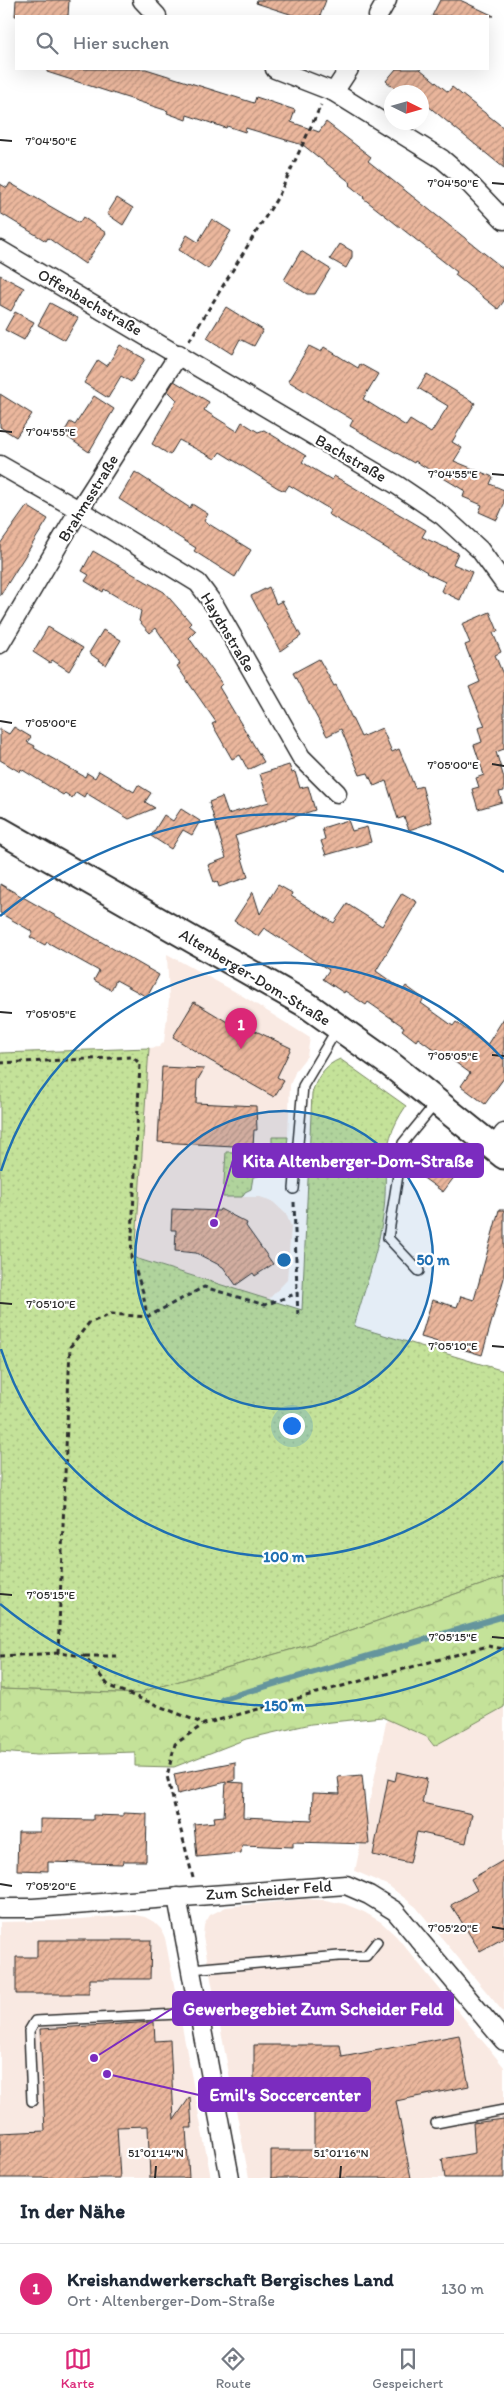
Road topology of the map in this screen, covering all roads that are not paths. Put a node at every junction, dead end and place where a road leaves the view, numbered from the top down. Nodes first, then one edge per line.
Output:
1 (142, 0) edge
2 (387, 0) edge
3 (156, 15) edge
4 (379, 15) edge
5 (277, 70) edge
6 (348, 70) edge
7 (334, 92) junction
8 (504, 220) edge
9 (0, 250) edge
10 (179, 354) junction
11 (0, 465) edge
12 (80, 510) junction
13 (504, 583) edge
14 (0, 644) edge
15 (337, 793) dead end
16 (0, 830) edge
17 (339, 1027) junction
18 (438, 1101) junction
19 (501, 1146) edge
20 (294, 1189) road end
21 (419, 1271) dead end
22 (176, 1897) junction
23 (0, 1908) edge
24 (377, 1942) dead end
25 (190, 1968) junction
26 (199, 2014) junction
27 (504, 2041) edge
28 (32, 2101) dead end
29 (504, 2110) edge
30 (436, 2123) dead end
31 (230, 2178) edge

1 - 3 street
2 - 4 street
5 - 7 street
6 - 7 street
7 - 8 street
9 - 10 street, Offenbachstraße
10 - 12 street, Brahmsstraße
10 - 13 street, Bachstraße
11 - 12 street, Haydnstraße
12 - 14 street, Brahmsstraße
12 - 15 street, Haydnstraße
16 - 17 main road, Altenberger-Dom-Straße
17 - 18 main road, Altenberger-Dom-Straße
17 - 20 lane
18 - 19 main road, Altenberger-Dom-Straße
18 - 21 lane
22 - 23 street, Zum Scheider Feld
22 - 25 street
22 - 27 street, Zum Scheider Feld
24 - 25 lane
25 - 26 street
26 - 28 lane
26 - 31 street
29 - 30 lane

